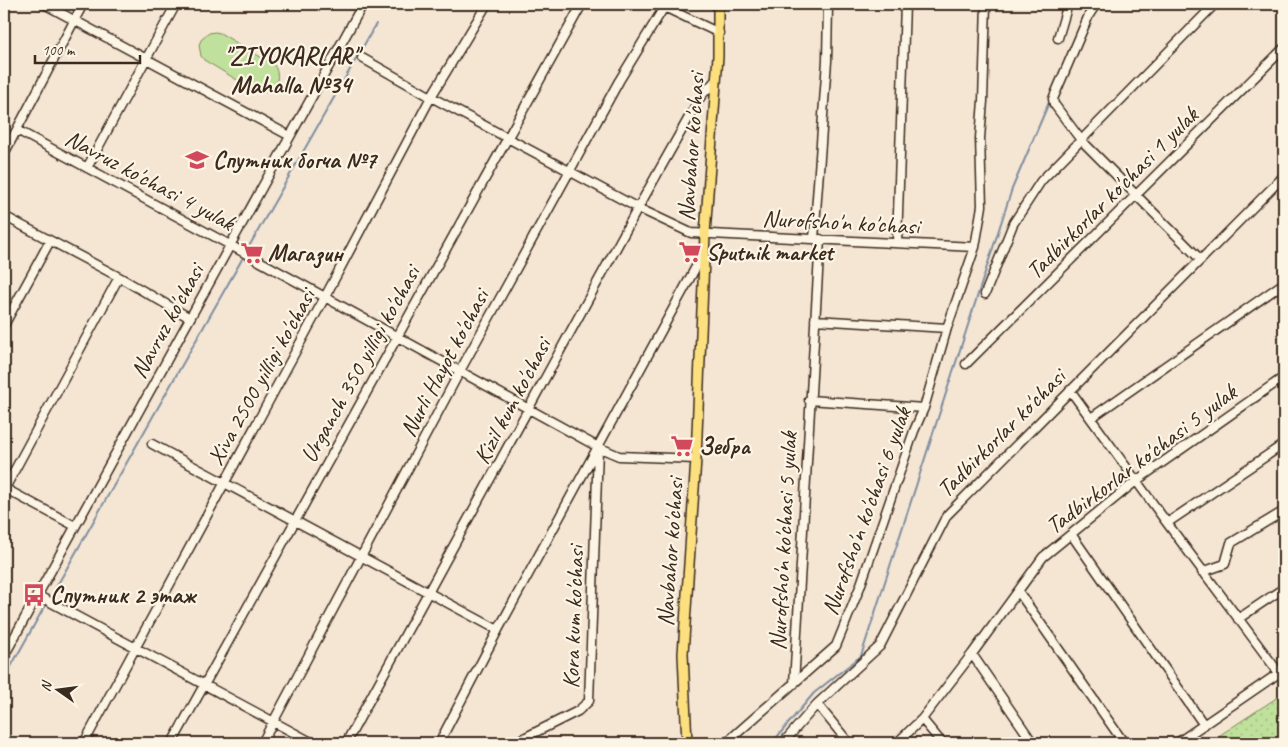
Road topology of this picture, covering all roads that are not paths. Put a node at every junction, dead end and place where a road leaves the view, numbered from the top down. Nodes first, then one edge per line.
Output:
1 (44, 4) edge
2 (83, 4) edge
3 (176, 4) edge
4 (363, 4) edge
5 (487, 4) edge
6 (582, 4) edge
7 (718, 4) edge
8 (828, 4) edge
9 (905, 4) edge
10 (986, 4) edge
11 (1068, 4) edge
12 (1096, 4) edge
13 (1215, 4) edge
14 (663, 5) edge
15 (74, 20) junction
16 (719, 33) junction
17 (1058, 38) dead end
18 (1284, 48) edge
19 (146, 58) junction
20 (362, 58) dead end
21 (715, 81) junction
22 (431, 97) junction
23 (16, 130) junction
24 (290, 136) junction
25 (507, 138) junction
26 (1081, 140) junction
27 (4, 154) edge
28 (87, 168) junction
29 (569, 171) junction
30 (1284, 176) edge
31 (1136, 195) junction
32 (638, 208) junction
33 (4, 216) edge
34 (705, 234) junction
35 (817, 239) junction
36 (50, 241) junction
37 (896, 243) junction
38 (230, 245) junction
39 (974, 248) junction
40 (704, 253) junction
41 (1200, 260) junction
42 (119, 277) junction
43 (1284, 282) edge
44 (986, 294) dead end
45 (325, 297) junction
46 (190, 318) junction
47 (815, 320) junction
48 (4, 325) edge
49 (947, 328) junction
50 (397, 337) junction
51 (966, 364) dead end
52 (460, 372) junction
53 (1284, 377) edge
54 (1070, 390) junction
55 (809, 400) junction
56 (924, 408) junction
57 (529, 409) junction
58 (1091, 418) junction
59 (152, 444) dead end
60 (1284, 444) edge
61 (598, 447) junction
62 (696, 459) junction
63 (1136, 481) junction
64 (224, 483) junction
65 (4, 489) edge
66 (1284, 510) edge
67 (295, 521) junction
68 (1167, 523) junction
69 (75, 526) junction
70 (1071, 534) junction
71 (361, 556) junction
72 (1202, 572) junction
73 (1284, 588) edge
74 (1018, 591) junction
75 (429, 593) junction
76 (37, 595) junction
77 (1238, 619) junction
78 (498, 630) junction
79 (136, 647) junction
80 (972, 654) junction
81 (4, 656) edge
82 (1281, 671) edge
83 (204, 684) junction
84 (794, 684) junction
85 (817, 704) junction
86 (922, 719) junction
87 (274, 722) junction
88 (1204, 725) junction
89 (84, 743) edge
90 (172, 743) edge
91 (262, 743) edge
92 (313, 743) edge
93 (346, 743) edge
94 (439, 743) edge
95 (514, 743) edge
96 (687, 743) edge
97 (726, 743) edge
98 (783, 743) edge
99 (849, 743) edge
100 (897, 743) edge
101 (942, 743) edge
102 (1033, 743) edge
103 (1124, 743) edge
104 (1177, 743) edge

1 - 15 street
2 - 15 street
3 - 19 street
4 - 24 street, Navruz ko'chasi
5 - 22 street, Xiva 2500 yilligi ko'chasi
6 - 25 street, Urganch 350 yilligi ko'chasi
7 - 16 main road, Navbahor ko'chasi
8 - 35 street, Nurofsho'n ko'chasi 5 yulak
9 - 37 street
10 - 39 street, Nurofsho'n ko'chasi 6 yulak
11 - 17 street
12 - 26 street
13 - 26 street
14 - 16 street
14 - 29 street, Nurli Hayot ko'chasi
15 - 19 street
15 - 23 street
16 - 21 main road, Navbahor ko'chasi
18 - 31 street, Tadbirkorlar ko'chasi 1 yulak
19 - 24 street
19 - 28 street
20 - 22 street, Nurofsho'n ko'chasi
21 - 32 street, Kizil kum ko'chasi
21 - 34 main road, Navbahor ko'chasi
22 - 25 street, Nurofsho'n ko'chasi
22 - 45 street, Xiva 2500 yilligi ko'chasi
23 - 27 street
23 - 28 street, Navruz ko'chasi 4 yulak
24 - 38 street, Navruz ko'chasi
25 - 29 street, Nurofsho'n ko'chasi
25 - 50 street, Urganch 350 yilligi ko'chasi
26 - 31 street
26 - 44 street
28 - 38 street, Navruz ko'chasi 4 yulak
29 - 32 street, Nurofsho'n ko'chasi
29 - 52 street, Nurli Hayot ko'chasi
30 - 41 street, Tadbirkorlar ko'chasi
31 - 41 street
31 - 51 street, Tadbirkorlar ko'chasi 1 yulak
32 - 34 street, Nurofsho'n ko'chasi
32 - 57 street, Kizil kum ko'chasi
33 - 36 street
34 - 35 street, Nurofsho'n ko'chasi
34 - 40 main road, Navbahor ko'chasi
35 - 37 street, Nurofsho'n ko'chasi
35 - 47 street, Nurofsho'n ko'chasi 5 yulak
36 - 42 street
36 - 48 street
37 - 39 street, Nurofsho'n ko'chasi
38 - 45 street, Navruz ko'chasi 4 yulak
38 - 46 street, Navruz ko'chasi
39 - 49 street, Nurofsho'n ko'chasi 6 yulak
40 - 61 street, Kora kum ko'chasi
40 - 62 main road, Navbahor ko'chasi
41 - 54 street, Tadbirkorlar ko'chasi
42 - 46 street
42 - 65 street
43 - 58 street
45 - 50 street, Navruz ko'chasi 4 yulak
45 - 64 street, Xiva 2500 yilligi ko'chasi
46 - 69 street, Navruz ko'chasi
47 - 49 street
47 - 55 street, Nurofsho'n ko'chasi 5 yulak
49 - 56 street, Nurofsho'n ko'chasi 6 yulak
50 - 52 street, Navruz ko'chasi 4 yulak
50 - 67 street, Urganch 350 yilligi ko'chasi
52 - 57 street, Navruz ko'chasi 4 yulak
52 - 71 street, Nurli Hayot ko'chasi
53 - 63 street, Tadbirkorlar ko'chasi 5 yulak
54 - 58 street
54 - 85 street, Tadbirkorlar ko'chasi
55 - 56 street, Nurofsho'n ko'chasi 5 yulak
55 - 84 street, Nurofsho'n ko'chasi 5 yulak
56 - 84 street, Nurofsho'n ko'chasi 6 yulak
57 - 61 street, Navruz ko'chasi 4 yulak
57 - 75 street, Kizil kum ko'chasi
58 - 63 street
59 - 64 street
60 - 68 street
61 - 62 street, Navruz ko'chasi 4 yulak
61 - 78 street, Kora kum ko'chasi
61 - 95 street, Kora kum ko'chasi
62 - 96 main road, Navbahor ko'chasi
63 - 68 street
63 - 70 street, Tadbirkorlar ko'chasi 5 yulak
64 - 67 street
64 - 79 street, Xiva 2500 yilligi ko'chasi
65 - 69 street
66 - 72 street
67 - 71 street
67 - 83 street, Urganch 350 yilligi ko'chasi
68 - 72 street
69 - 76 street, Navruz ko'chasi
70 - 74 street, Tadbirkorlar ko'chasi 5 yulak
70 - 88 street
71 - 75 street
71 - 87 street, Nurli Hayot ko'chasi
72 - 77 street
73 - 77 street
74 - 80 street, Tadbirkorlar ko'chasi 5 yulak
74 - 103 street
75 - 78 street
75 - 93 street, Kizil kum ko'chasi
76 - 79 street
76 - 81 street, Navruz ko'chasi
77 - 82 street
78 - 94 street, Kora kum ko'chasi
79 - 83 street
79 - 89 street, Xiva 2500 yilligi ko'chasi
80 - 86 street, Tadbirkorlar ko'chasi 5 yulak
80 - 102 street
82 - 88 street
83 - 87 street
83 - 90 street, Urganch 350 yilligi ko'chasi
84 - 97 street, Nurofsho'n ko'chasi 6 yulak
85 - 98 street, Tadbirkorlar ko'chasi
85 - 99 street
86 - 100 street, Tadbirkorlar ko'chasi 5 yulak
86 - 101 street
87 - 91 street, Nurli Hayot ko'chasi
87 - 92 street
88 - 104 street

